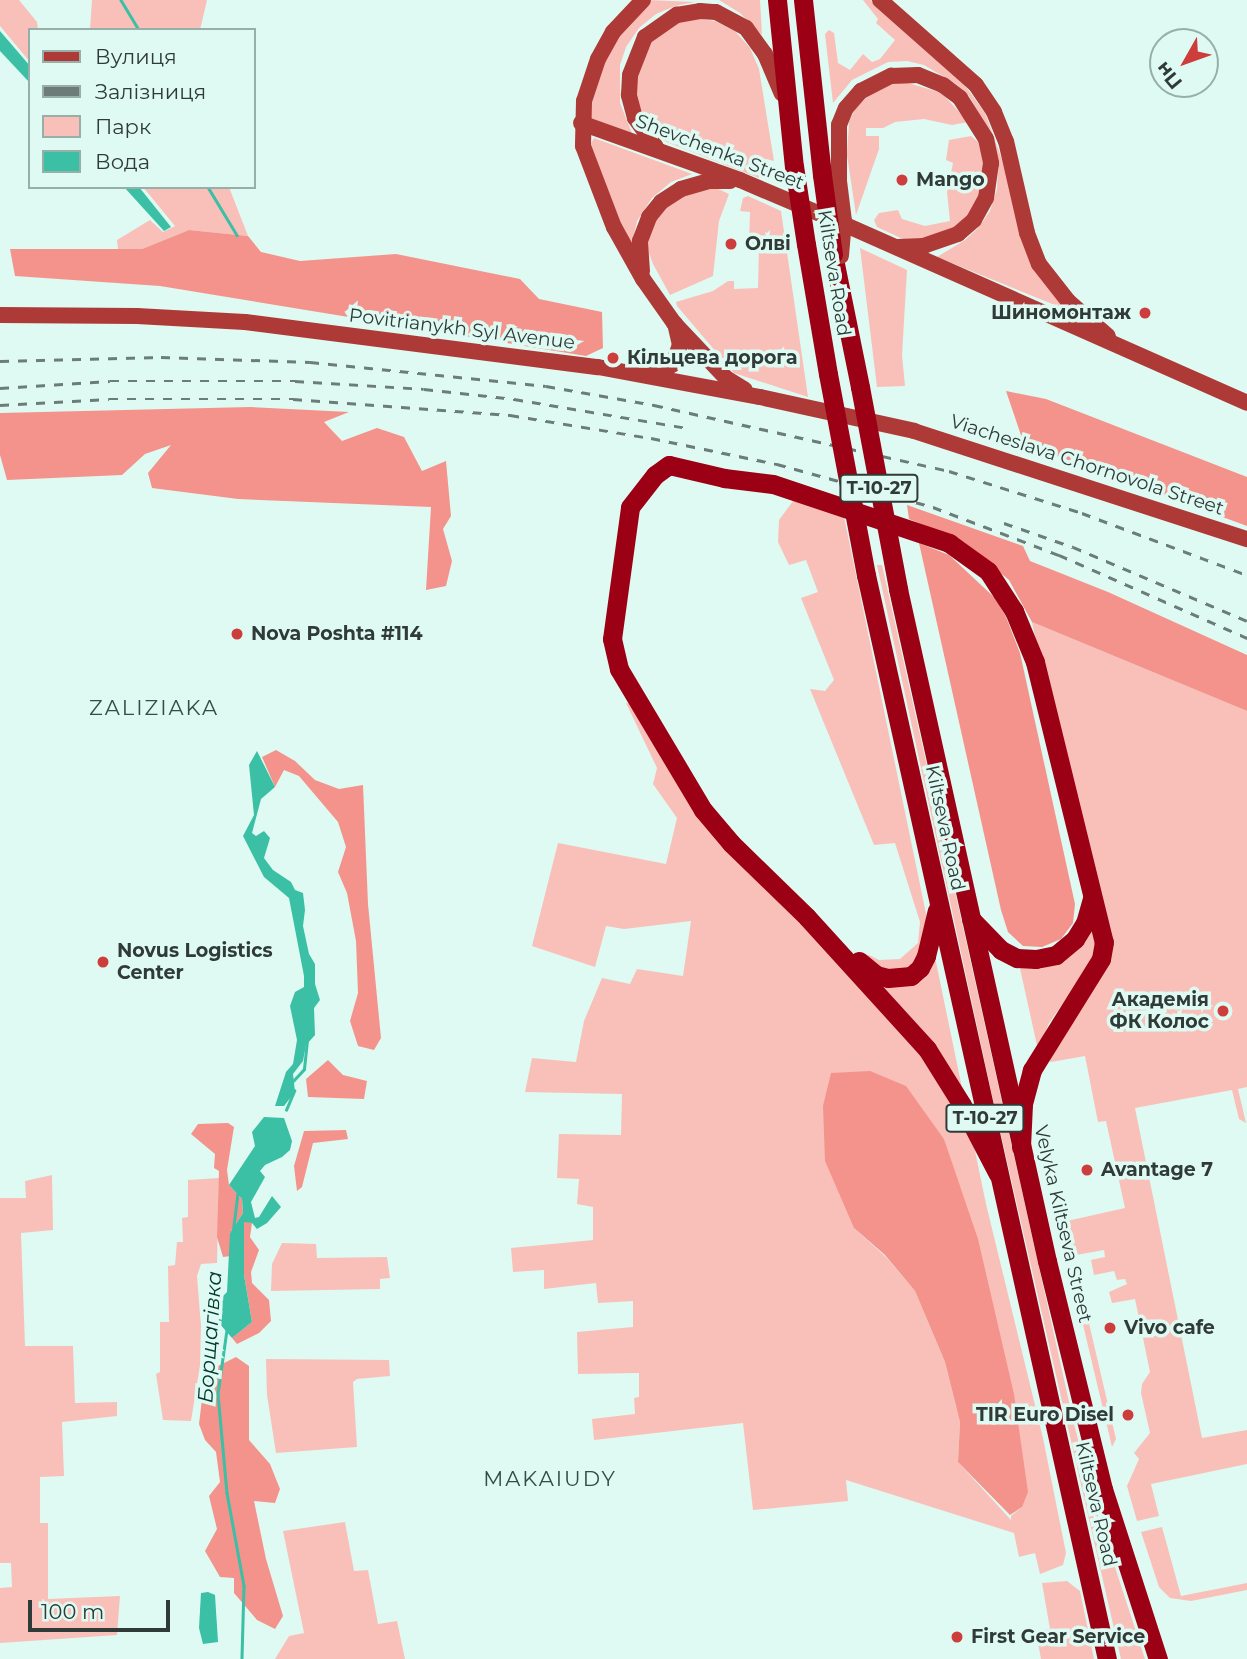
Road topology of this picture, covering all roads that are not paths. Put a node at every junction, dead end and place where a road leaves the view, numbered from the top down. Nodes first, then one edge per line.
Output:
1 (643, 0) edge
2 (777, 0) edge
3 (803, 0) edge
4 (880, 0) edge
5 (787, 111) junction
6 (581, 123) junction
7 (658, 149) junction
8 (830, 178) junction
9 (740, 180) junction
10 (892, 247) junction
11 (643, 279) junction
12 (0, 315) edge
13 (674, 323) junction
14 (1124, 349) junction
15 (598, 367) junction
16 (760, 397) junction
17 (1247, 403) edge
18 (914, 431) joint
19 (1247, 539) edge
20 (898, 589) joint
21 (1093, 895) junction
22 (939, 902) junction
23 (807, 917) junction
24 (971, 919) junction
25 (1021, 1147) junction
26 (998, 1174) junction
27 (1107, 1659) edge
28 (1158, 1659) edge

1 - 6 main road
2 - 5 highway, Kiltseva Road / Т-10-27
3 - 8 highway, Kiltseva Road / Т-10-27
4 - 14 main road
5 - 7 main road
5 - 22 highway, Kiltseva Road / Т-10-27, bridge
6 - 7 main road, Shevchenka Street
6 - 11 main road
7 - 9 main road, Shevchenka Street
8 - 10 main road
8 - 20 highway, Kiltseva Road / Т-10-27, bridge
9 - 10 main road, Shevchenka Street
9 - 11 main road
10 - 14 main road, Shevchenka Street
11 - 13 main road
12 - 15 main road, Povitrianykh Syl Avenue
13 - 15 main road
13 - 16 main road
14 - 17 main road
15 - 16 main road, Povitrianykh Syl Avenue
16 - 18 main road, Povitrianykh Syl Avenue
18 - 19 main road, Viacheslava Chornovola Street
20 - 24 highway, Velyka Kiltseva Street / Т-10-27
21 - 23 highway
21 - 24 highway
21 - 25 highway
22 - 23 highway
22 - 26 highway, Kiltseva Road / Т-10-27
23 - 26 highway
24 - 25 highway, Velyka Kiltseva Street / Т-10-27
25 - 28 highway, Velyka Kiltseva Street / Т-10-27
26 - 27 highway, Kiltseva Road / Т-10-27

